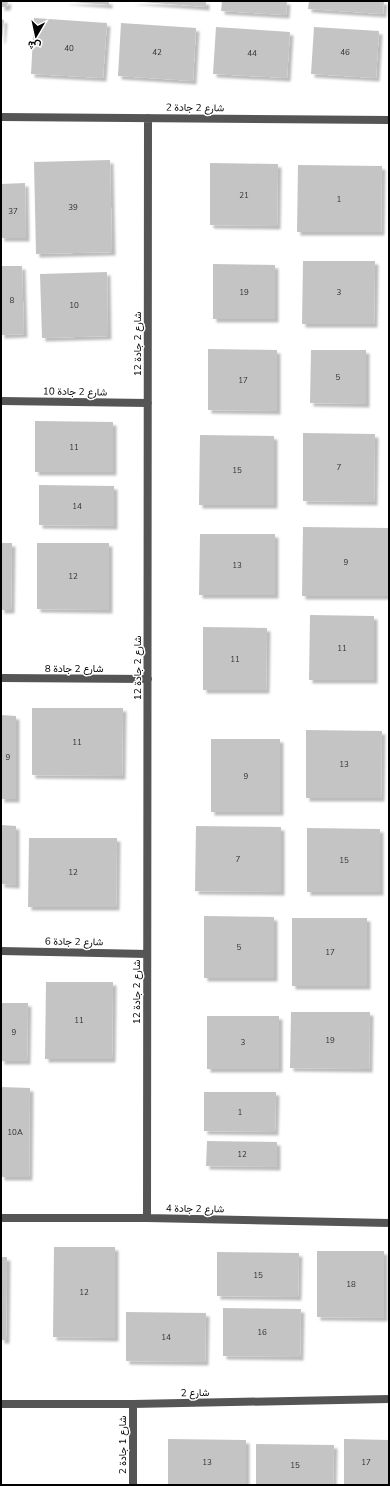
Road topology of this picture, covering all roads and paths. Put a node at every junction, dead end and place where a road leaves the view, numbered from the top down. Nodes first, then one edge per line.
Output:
1 (1, 117) edge
2 (148, 118) junction
3 (389, 120) edge
4 (1, 401) edge
5 (148, 403) junction
6 (1, 678) edge
7 (148, 679) junction
8 (1, 951) edge
9 (147, 954) junction
10 (1, 1218) edge
11 (147, 1218) junction
12 (389, 1223) edge
13 (389, 1399) edge
14 (1, 1404) edge
15 (133, 1404) junction
16 (133, 1485) edge

1 - 2 street, شارع 2 جادة 2
2 - 3 street, شارع 2 جادة 2
2 - 5 street, شارع 2 جادة 12
4 - 5 street, شارع 2 جادة 10
5 - 7 street, شارع 2 جادة 12
6 - 7 street, شارع 2 جادة 8
7 - 9 street, شارع 2 جادة 12
8 - 9 street, شارع 2 جادة 6
9 - 11 street, شارع 2 جادة 12
10 - 11 street, شارع 2 جادة 4
11 - 12 street, شارع 2 جادة 4
13 - 15 street, شارع 2
14 - 15 street, شارع 2
15 - 16 street, شارع 1 جادة 2

